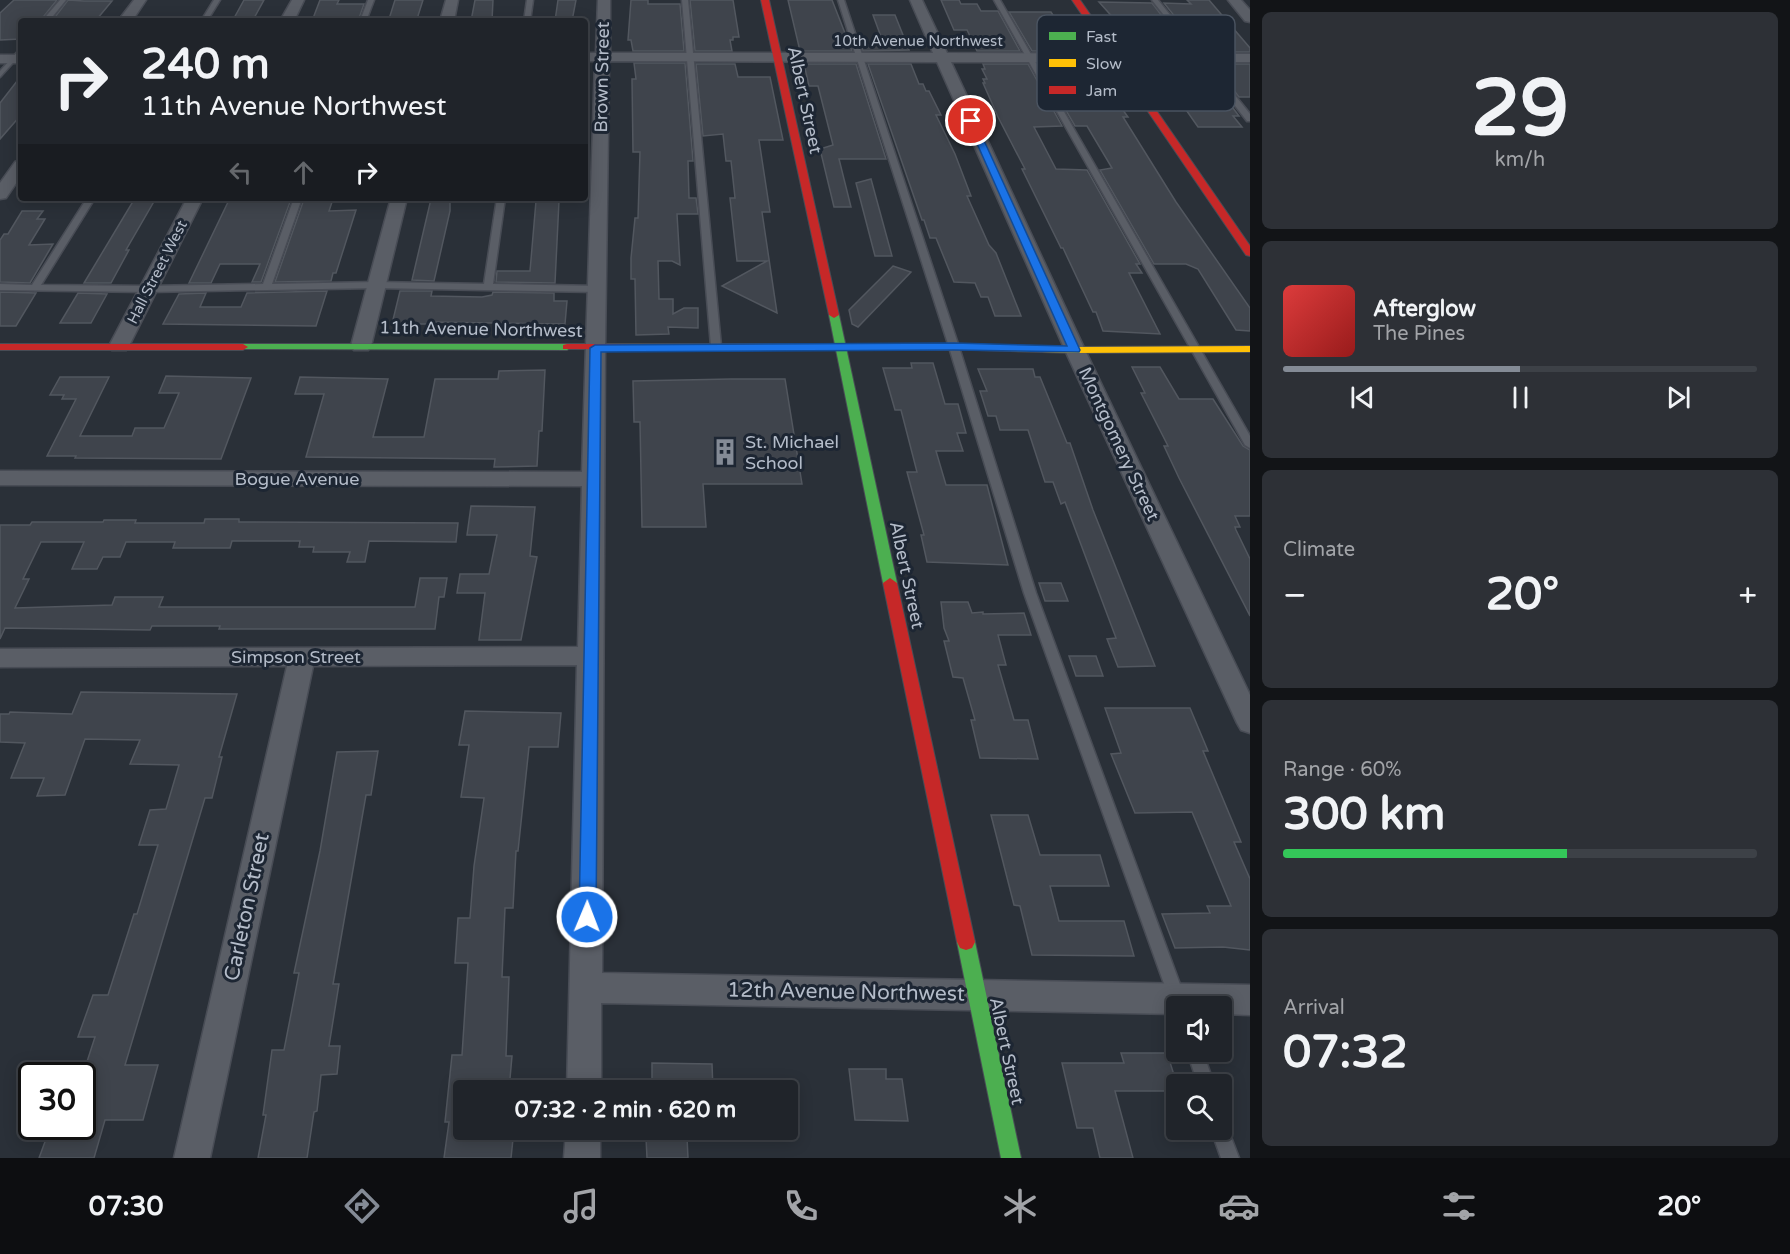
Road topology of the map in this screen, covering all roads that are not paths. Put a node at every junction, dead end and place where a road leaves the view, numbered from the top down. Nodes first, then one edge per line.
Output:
1 (63, 0) edge
2 (140, 0) edge
3 (217, 0) edge
4 (298, 0) edge
5 (371, 0) edge
6 (452, 0) edge
7 (530, 0) edge
8 (604, 0) edge
9 (685, 0) edge
10 (765, 0) edge
11 (841, 0) edge
12 (916, 0) edge
13 (998, 0) edge
14 (1076, 0) edge
15 (1155, 0) edge
16 (1234, 0) edge
17 (1086, 15) edge
18 (1167, 15) edge
19 (48, 18) edge
20 (127, 18) edge
21 (206, 18) edge
22 (289, 18) edge
23 (364, 18) edge
24 (448, 18) edge
25 (527, 18) edge
26 (1250, 18) edge
27 (859, 56) junction
28 (14, 57) edge
29 (594, 57) edge
30 (691, 57) junction
31 (777, 57) junction
32 (1030, 58) junction
33 (1037, 58) edge
34 (1235, 58) edge
35 (1250, 58) edge
36 (943, 59) junction
37 (1037, 70) edge
38 (0, 75) edge
39 (1235, 100) edge
40 (1060, 111) edge
41 (1152, 111) edge
42 (1250, 119) edge
43 (18, 169) edge
44 (0, 194) edge
45 (90, 201) edge
46 (193, 201) edge
47 (297, 201) edge
48 (398, 201) edge
49 (501, 201) edge
50 (1250, 253) edge
51 (376, 285) junction
52 (488, 286) junction
53 (0, 287) edge
54 (34, 288) junction
55 (266, 288) junction
56 (148, 289) junction
57 (598, 289) junction
58 (119, 346) junction
59 (360, 346) junction
60 (716, 346) junction
61 (954, 346) junction
62 (0, 347) edge
63 (595, 348) junction
64 (841, 348) junction
65 (1193, 349) junction
66 (1250, 349) edge
67 (1075, 350) junction
68 (1250, 444) edge
69 (0, 478) edge
70 (594, 479) junction
71 (591, 656) junction
72 (302, 657) junction
73 (0, 658) edge
74 (1250, 723) edge
75 (586, 988) junction
76 (977, 993) junction
77 (1177, 996) edge
78 (1250, 1000) edge
79 (1166, 1001) edge
80 (1232, 1001) edge
81 (584, 1080) edge
82 (583, 1140) edge
83 (1224, 1140) edge
84 (192, 1158) edge
85 (582, 1158) edge
86 (1011, 1158) edge
87 (1230, 1158) edge

1 - 19 lane
2 - 20 street
3 - 21 lane
4 - 22 street
5 - 23 lane
6 - 24 street
7 - 25 lane
8 - 29 street, Brown Street
9 - 30 lane
10 - 31 street, Albert Street
11 - 27 lane
12 - 36 street, Montgomery Street
13 - 32 lane
14 - 17 street
15 - 18 lane
16 - 26 street
27 - 31 street, 10th Avenue Northwest
27 - 36 street, 10th Avenue Northwest
27 - 61 lane
28 - 38 lane
29 - 30 street, 10th Avenue Northwest
29 - 57 street, Brown Street
30 - 31 street, 10th Avenue Northwest
30 - 60 lane
31 - 64 street, Albert Street
32 - 33 street, 10th Avenue Northwest
32 - 36 street, 10th Avenue Northwest
32 - 37 lane
34 - 35 street, 10th Avenue Northwest
36 - 67 street, Montgomery Street
39 - 42 lane
40 - 65 lane
41 - 50 street
43 - 44 street
45 - 54 lane
46 - 56 street, Hall Street West
47 - 55 lane
48 - 51 street
49 - 52 lane
51 - 52 lane
51 - 55 lane
51 - 59 street
52 - 57 lane
53 - 54 lane
54 - 56 lane
55 - 56 lane
56 - 58 street, Hall Street West
57 - 63 street, Brown Street
58 - 59 street, 11th Avenue Northwest
58 - 62 street, 11th Avenue Northwest
59 - 63 street, 11th Avenue Northwest
60 - 63 street, 11th Avenue Northwest
60 - 64 street, 11th Avenue Northwest
61 - 64 street, 11th Avenue Northwest
61 - 67 street, 11th Avenue Northwest
61 - 77 lane
63 - 70 street, Brown Street
64 - 76 street, Albert Street
65 - 66 street, 11th Avenue Northwest
65 - 67 street, 11th Avenue Northwest
65 - 68 lane
67 - 74 street, Montgomery Street
69 - 70 street, Bogue Avenue
70 - 71 street, Brown Street
71 - 72 street, Simpson Street
71 - 75 street, Brown Street
72 - 73 street, Simpson Street
72 - 84 street, Carleton Street
75 - 76 street, 12th Avenue Northwest
75 - 81 street, Brown Street
76 - 79 street, 12th Avenue Northwest
76 - 86 street, Albert Street
78 - 80 street, 12th Avenue Northwest
82 - 85 street
83 - 87 lane

